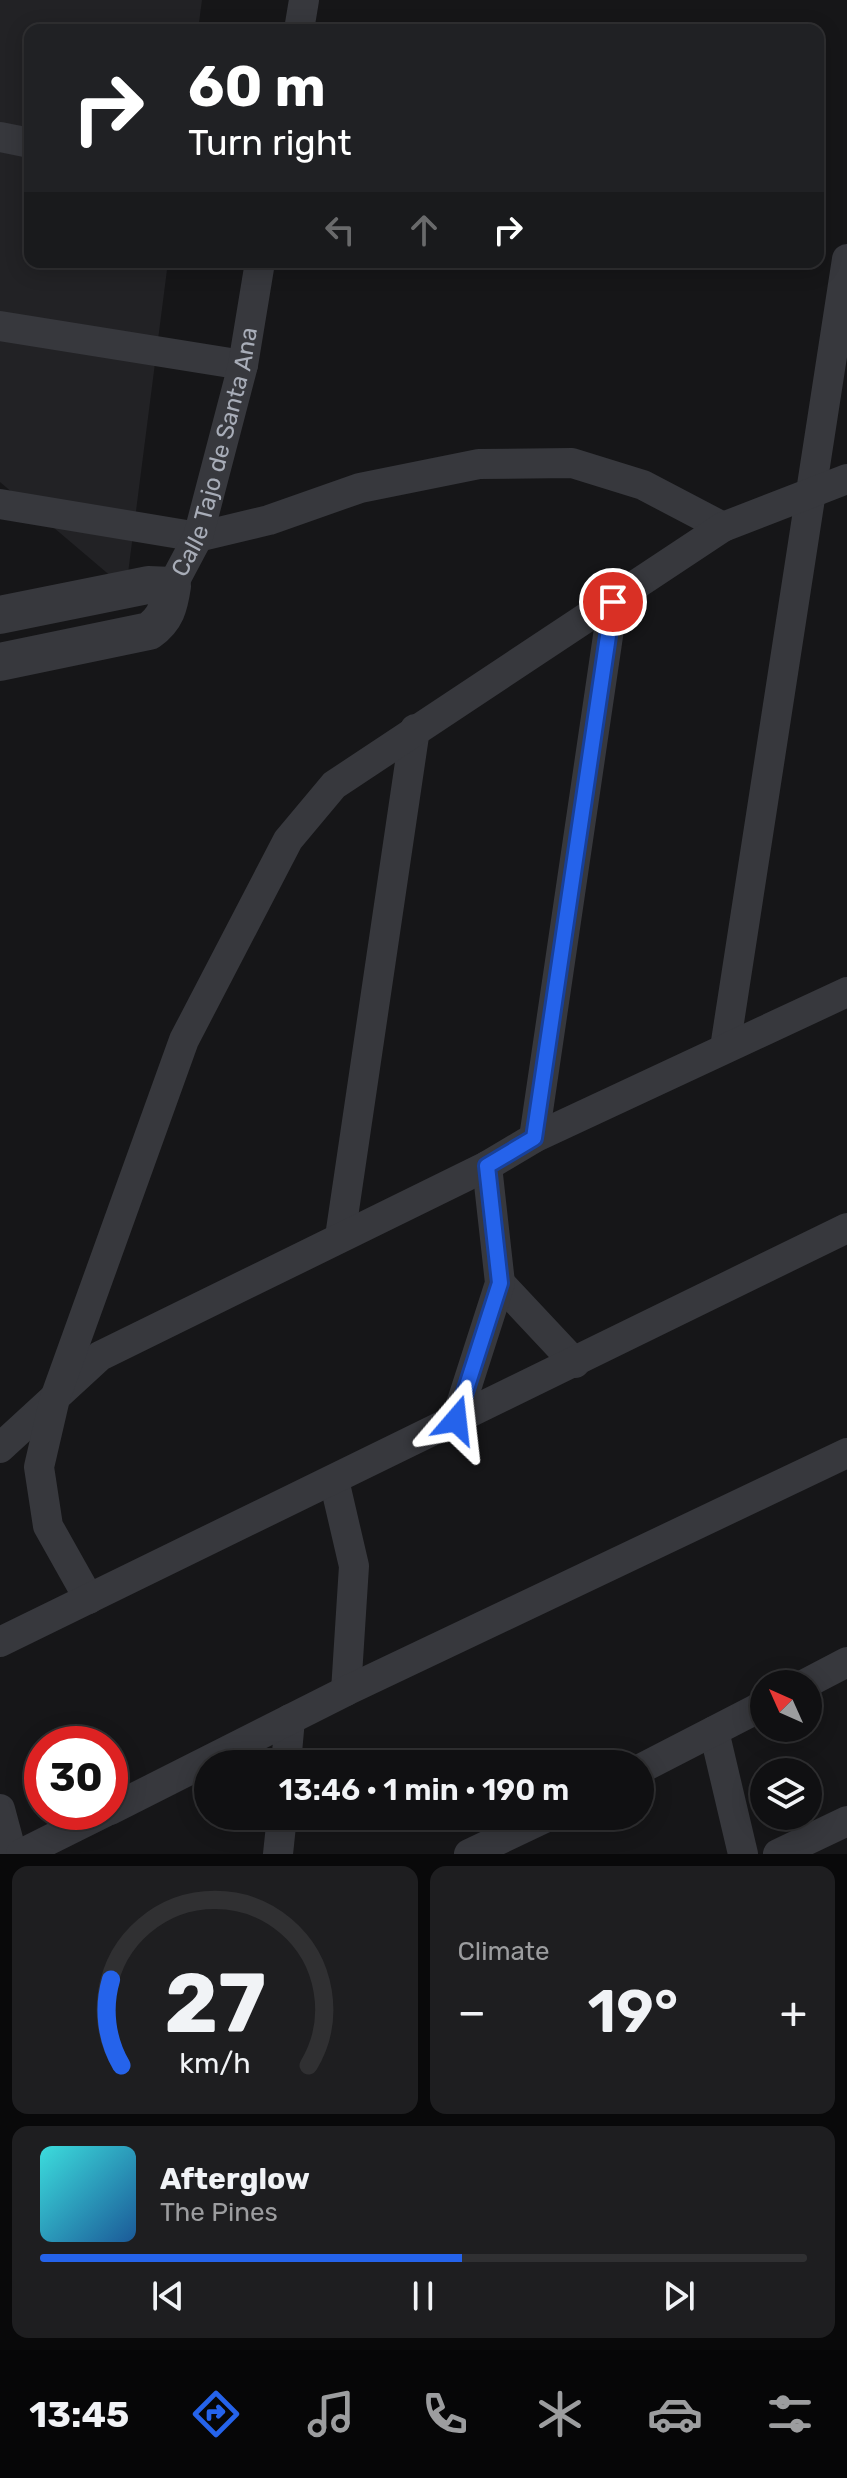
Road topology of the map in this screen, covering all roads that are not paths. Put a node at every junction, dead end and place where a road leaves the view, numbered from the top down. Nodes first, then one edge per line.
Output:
1 (0, 137) edge
2 (24, 142) edge
3 (847, 259) edge
4 (259, 268) edge
5 (0, 326) edge
6 (243, 365) junction
7 (847, 479) edge
8 (812, 491) junction
9 (0, 504) edge
10 (723, 527) junction
11 (198, 537) junction
12 (172, 586) junction
13 (613, 602) junction
14 (0, 615) edge
15 (0, 662) edge
16 (415, 729) junction
17 (847, 992) edge
18 (725, 1048) junction
19 (534, 1138) junction
20 (487, 1166) junction
21 (847, 1228) edge
22 (340, 1237) junction
23 (500, 1283) junction
24 (575, 1363) junction
25 (55, 1398) junction
26 (456, 1420) junction
27 (0, 1448) edge
28 (847, 1453) edge
29 (334, 1480) junction
30 (89, 1599) junction
31 (0, 1642) edge
32 (847, 1662) edge
33 (822, 1675) edge
34 (346, 1691) junction
35 (750, 1712) edge
36 (290, 1719) junction
37 (714, 1731) junction
38 (287, 1750) edge
39 (654, 1762) edge
40 (128, 1801) edge
41 (0, 1809) edge
42 (847, 1821) edge
43 (70, 1830) edge
44 (281, 1830) edge
45 (520, 1830) edge
46 (12, 1854) edge
47 (21, 1854) edge
48 (278, 1854) edge
49 (469, 1854) edge
50 (743, 1854) edge
51 (778, 1854) edge

1 - 2 street
3 - 8 street
4 - 6 street, Calle Tajo de Santa Ana
5 - 6 street
6 - 11 street, Calle Tajo de Santa Ana
7 - 8 street
8 - 10 street
8 - 18 street
9 - 11 street
10 - 11 street
10 - 13 street
11 - 12 street, Calle Tajo de Santa Ana
12 - 14 street
12 - 15 street, Calle Tajo de Santa Ana
13 - 16 street
13 - 19 street
16 - 22 street
16 - 25 street
17 - 18 street
18 - 19 street
19 - 20 street
20 - 22 street
20 - 23 street
21 - 24 street
22 - 25 street
23 - 24 street
23 - 26 street
24 - 26 street
25 - 27 street
25 - 30 street
26 - 29 street
28 - 34 street
29 - 30 street
29 - 34 street
30 - 31 street
32 - 33 street
34 - 36 street
35 - 37 street
36 - 38 street
36 - 40 street
37 - 39 street
37 - 50 street
41 - 46 street
42 - 51 street
43 - 47 street
44 - 48 street
45 - 49 street

